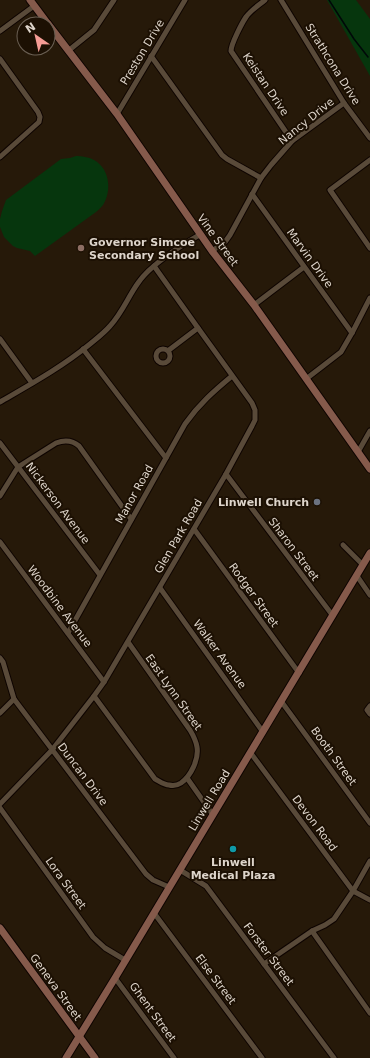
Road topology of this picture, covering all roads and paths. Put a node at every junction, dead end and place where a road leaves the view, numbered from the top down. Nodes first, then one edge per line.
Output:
1 (114, 0) edge
2 (185, 0) edge
3 (265, 0) edge
4 (281, 0) edge
5 (32, 3) edge
6 (42, 16) edge
7 (0, 31) edge
8 (56, 35) edge
9 (68, 51) junction
10 (151, 56) junction
11 (0, 59) edge
12 (344, 103) junction
13 (116, 114) junction
14 (370, 138) edge
15 (292, 141) junction
16 (0, 157) edge
17 (370, 160) edge
18 (261, 178) junction
19 (252, 194) junction
20 (201, 234) junction
21 (370, 248) edge
22 (212, 251) junction
23 (154, 266) junction
24 (304, 268) junction
25 (370, 298) edge
26 (254, 305) junction
27 (198, 328) junction
28 (352, 333) junction
29 (0, 339) edge
30 (83, 349) junction
31 (169, 350) dead end
32 (232, 376) junction
33 (306, 379) junction
34 (32, 383) junction
35 (0, 402) edge
36 (370, 431) edge
37 (0, 443) edge
38 (358, 452) junction
39 (166, 458) junction
40 (18, 467) junction
41 (370, 469) edge
42 (226, 474) junction
43 (0, 496) edge
44 (131, 519) junction
45 (194, 529) junction
46 (0, 542) edge
47 (343, 545) dead end
48 (370, 553) edge
49 (363, 565) junction
50 (100, 575) junction
51 (357, 576) junction
52 (160, 588) junction
53 (370, 595) edge
54 (333, 616) junction
55 (68, 633) junction
56 (128, 642) junction
57 (0, 658) edge
58 (299, 673) junction
59 (104, 682) junction
60 (94, 696) junction
61 (14, 699) junction
62 (282, 701) junction
63 (370, 706) edge
64 (0, 713) edge
65 (369, 713) edge
66 (263, 732) junction
67 (52, 750) junction
68 (250, 752) junction
69 (188, 778) junction
70 (0, 804) edge
71 (0, 808) edge
72 (212, 816) junction
73 (370, 823) edge
74 (370, 861) edge
75 (180, 870) junction
76 (169, 887) junction
77 (353, 891) junction
78 (370, 900) edge
79 (154, 913) junction
80 (0, 928) edge
81 (312, 931) junction
82 (125, 960) junction
83 (264, 964) junction
84 (115, 978) junction
85 (370, 1013) edge
86 (80, 1037) junction
87 (66, 1058) edge
88 (95, 1058) edge
89 (174, 1058) edge
90 (262, 1058) edge
91 (334, 1058) edge

1 - 9 street
2 - 10 street, Preston Drive
3 - 15 street, Keistan Drive
4 - 12 street, Strathcona Drive
5 - 6 main road, Vine Street
5 - 7 street
8 - 9 main road, Vine Street
9 - 13 main road, Vine Street
10 - 13 street, Preston Drive
10 - 18 street
11 - 16 street
12 - 14 street, Strathcona Drive
12 - 15 street, Nancy Drive
13 - 20 main road, Vine Street
15 - 18 street, Nancy Drive
17 - 21 street
18 - 19 street, Nancy Drive
19 - 22 street, Nancy Drive
19 - 24 street, Marvin Drive
20 - 22 main road, Vine Street
20 - 23 street
22 - 26 main road, Vine Street
23 - 27 street, Glen Park Road
23 - 30 street
24 - 26 street
24 - 28 street, Marvin Drive
25 - 28 street
26 - 33 main road, Vine Street
27 - 31 street
27 - 32 street, Glen Park Road
28 - 33 street
29 - 34 street
30 - 34 street
30 - 39 street
32 - 39 street, Manor Road
32 - 42 street, Glen Park Road
33 - 38 main road, Vine Street
34 - 35 street
36 - 38 street
37 - 40 street, Nickerson Avenue
38 - 41 main road, Vine Street
39 - 44 street, Manor Road
40 - 43 street
40 - 44 street
40 - 50 street, Nickerson Avenue
42 - 45 street, Glen Park Road
42 - 54 street, Sharon Street
44 - 50 street, Manor Road
45 - 52 street, Glen Park Road
45 - 58 street, Rodger Street
46 - 55 street, Woodbine Avenue
47 - 49 street
48 - 49 main road, Linwell Road
49 - 51 main road, Linwell Road
50 - 55 street, Manor Road
51 - 53 street
51 - 54 main road, Linwell Road
52 - 56 street, Glen Park Road
52 - 66 street, Walker Avenue
54 - 58 main road, Linwell Road
55 - 59 street, Woodbine Avenue
56 - 59 street, Glen Park Road
56 - 69 street, East Lynn Street
57 - 61 street, Duncan Drive
58 - 62 main road, Linwell Road
59 - 60 street, Glen Park Road
60 - 67 street, Glen Park Road
60 - 69 street
61 - 64 street
61 - 67 street, Duncan Drive
62 - 66 main road, Linwell Road
62 - 73 street, Booth Street
63 - 65 street
66 - 68 main road, Linwell Road
67 - 70 street, Glen Park Road
67 - 76 street, Duncan Drive
68 - 72 main road, Linwell Road
68 - 77 street, Devon Road
69 - 72 street
71 - 82 street, Lora Street
72 - 75 main road, Linwell Road
74 - 77 street
75 - 76 main road, Linwell Road
75 - 83 street, Forster Street
76 - 79 main road, Linwell Road
77 - 78 street, Devon Road
77 - 81 street
79 - 82 main road, Linwell Road
79 - 90 street, Else Street
80 - 86 main road, Geneva Street
81 - 83 street
81 - 85 street
82 - 84 main road, Linwell Road
83 - 91 street, Forster Street
84 - 86 main road, Linwell Road
84 - 89 street, Ghent Street
86 - 87 main road, Linwell Road
86 - 88 main road, Geneva Street

